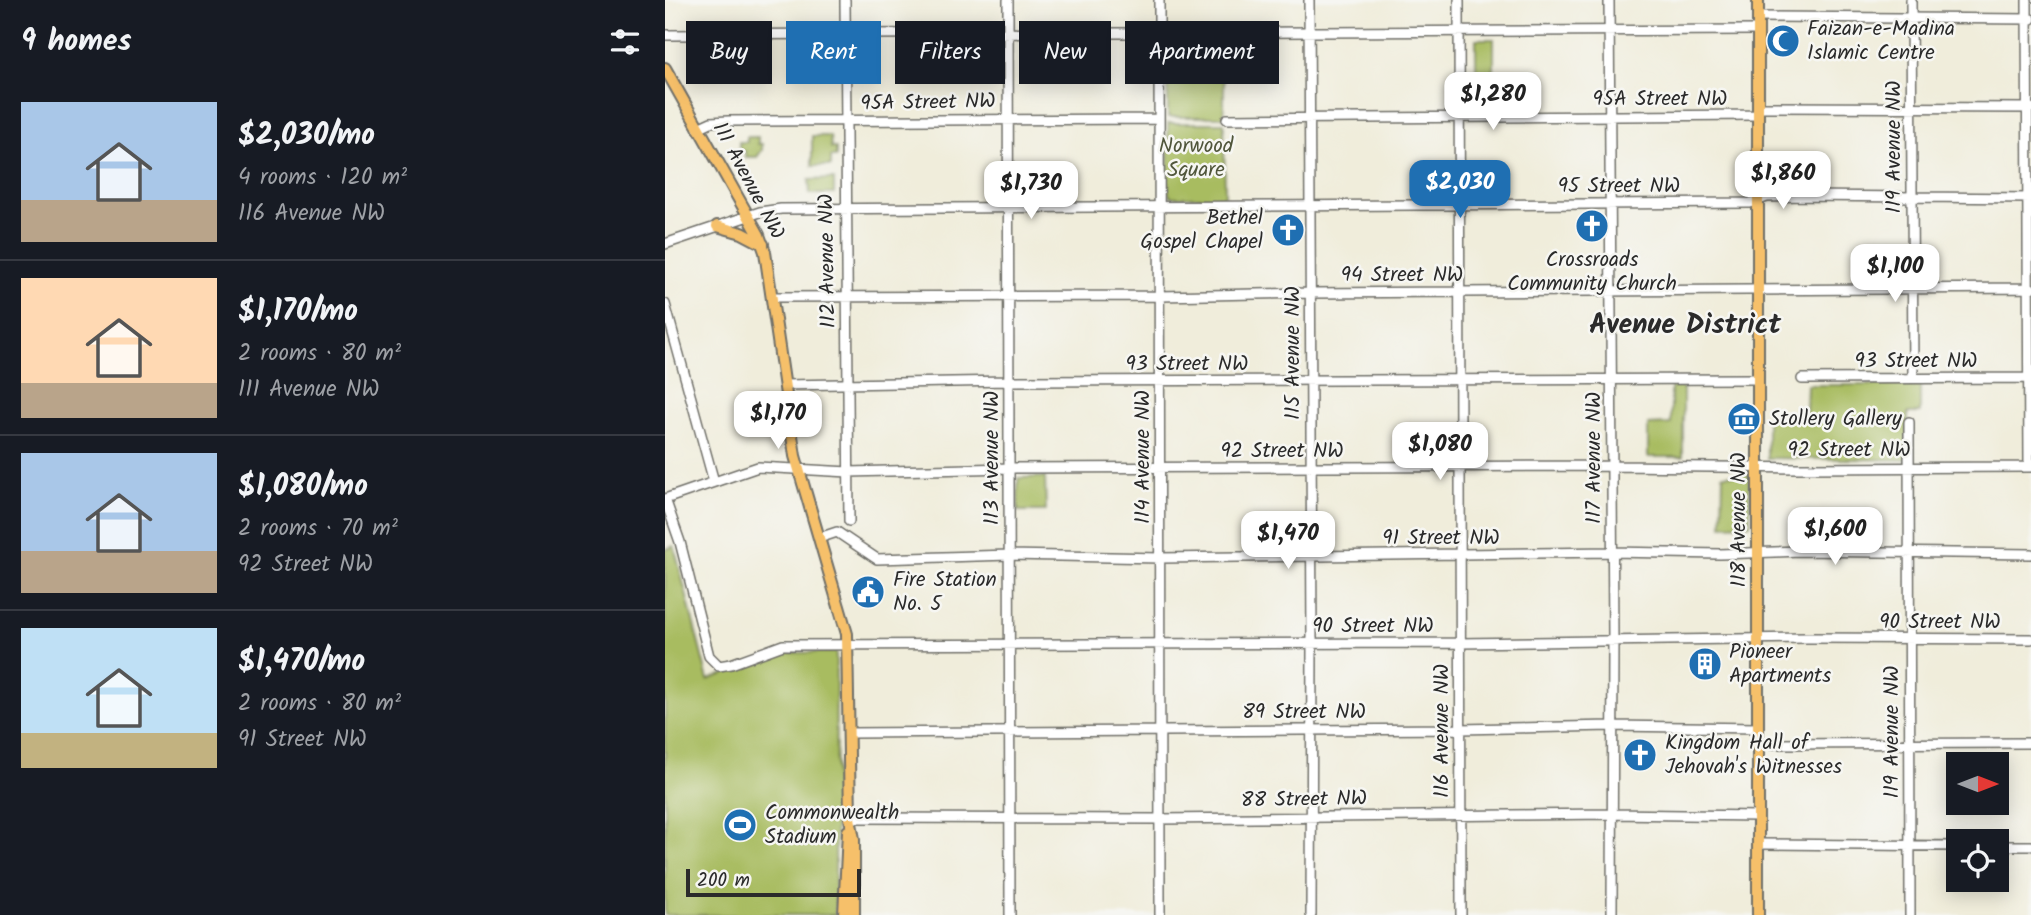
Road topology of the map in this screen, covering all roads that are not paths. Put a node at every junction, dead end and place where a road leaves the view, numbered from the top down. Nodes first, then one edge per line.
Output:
1 (845, 0) edge
2 (1008, 0) edge
3 (1159, 0) edge
4 (1308, 0) edge
5 (1459, 0) edge
6 (1609, 0) edge
7 (1758, 0) edge
8 (1911, 0) edge
9 (2027, 0) edge
10 (1758, 17) junction
11 (1913, 18) junction
12 (2029, 19) edge
13 (846, 21) edge
14 (1159, 21) edge
15 (1758, 30) junction
16 (1459, 31) junction
17 (1609, 31) junction
18 (1008, 32) junction
19 (1279, 32) edge
20 (1309, 32) junction
21 (786, 34) edge
22 (881, 34) edge
23 (1125, 34) edge
24 (665, 35) edge
25 (665, 68) edge
26 (846, 84) edge
27 (1159, 84) edge
28 (1911, 108) junction
29 (2029, 108) edge
30 (1758, 111) junction
31 (1460, 117) junction
32 (1609, 117) junction
33 (1008, 119) junction
34 (1159, 119) junction
35 (1227, 119) dead end
36 (1309, 119) junction
37 (846, 121) junction
38 (698, 128) junction
39 (1911, 197) junction
40 (2029, 198) edge
41 (1758, 201) junction
42 (1610, 204) junction
43 (1460, 205) junction
44 (1009, 206) junction
45 (1310, 206) junction
46 (1160, 207) junction
47 (847, 209) junction
48 (748, 216) junction
49 (717, 226) junction
50 (665, 244) edge
51 (763, 244) junction
52 (2030, 288) edge
53 (1758, 289) junction
54 (1912, 289) junction
55 (1610, 291) junction
56 (1460, 292) junction
57 (1310, 293) junction
58 (1009, 296) junction
59 (1160, 296) junction
60 (772, 297) junction
61 (848, 298) junction
62 (665, 304) edge
63 (1913, 378) junction
64 (2030, 378) edge
65 (1611, 379) junction
66 (1758, 379) junction
67 (1802, 379) dead end
68 (1311, 380) junction
69 (1461, 380) junction
70 (1009, 382) junction
71 (1160, 382) junction
72 (849, 384) junction
73 (785, 385) junction
74 (1909, 422) dead end
75 (1612, 466) junction
76 (1461, 467) junction
77 (1909, 467) junction
78 (2030, 467) edge
79 (1009, 468) junction
80 (1311, 468) junction
81 (1758, 468) junction
82 (1160, 469) junction
83 (799, 471) junction
84 (849, 472) junction
85 (714, 482) junction
86 (665, 499) edge
87 (849, 521) dead end
88 (819, 538) junction
89 (1612, 552) junction
90 (1758, 553) junction
91 (1910, 554) junction
92 (2031, 554) edge
93 (1010, 555) junction
94 (1312, 555) junction
95 (1459, 556) junction
96 (1160, 558) junction
97 (2031, 639) edge
98 (1613, 640) junction
99 (1758, 640) junction
100 (1910, 640) junction
101 (1010, 643) junction
102 (1460, 643) junction
103 (1312, 644) junction
104 (1160, 645) junction
105 (849, 646) junction
106 (1612, 726) junction
107 (1758, 728) junction
108 (1313, 729) junction
109 (1460, 729) junction
110 (1010, 730) junction
111 (1160, 731) junction
112 (850, 733) junction
113 (1910, 743) junction
114 (2031, 743) edge
115 (1758, 744) junction
116 (1611, 814) junction
117 (1460, 816) junction
118 (1758, 816) junction
119 (1010, 817) junction
120 (1312, 817) junction
121 (850, 818) junction
122 (1160, 819) junction
123 (1758, 844) junction
124 (1910, 846) junction
125 (1946, 846) edge
126 (2009, 846) edge
127 (2031, 846) edge
128 (844, 915) edge
129 (854, 915) edge
130 (1010, 915) edge
131 (1160, 915) edge
132 (1311, 915) edge
133 (1461, 915) edge
134 (1612, 915) edge
135 (1758, 915) edge
136 (1910, 915) edge

1 - 13 street, 112 Avenue NW
2 - 18 street, 113 Avenue NW
3 - 14 street, 114 Avenue NW
4 - 20 street, 115 Avenue NW
5 - 16 street, 116 Avenue NW
6 - 17 street, 117 Avenue NW
7 - 10 main road, 118 Avenue NW
8 - 11 street, 119 Avenue NW
9 - 12 street
10 - 11 street
10 - 15 main road, 118 Avenue NW
11 - 12 street
11 - 28 street, 119 Avenue NW
12 - 29 street
15 - 17 street
15 - 30 main road, 118 Avenue NW
16 - 17 street
16 - 20 street
16 - 31 street, 116 Avenue NW
17 - 32 street, 117 Avenue NW
18 - 22 street
18 - 23 street
18 - 33 street, 113 Avenue NW
19 - 20 street
20 - 36 street, 115 Avenue NW
21 - 24 street
25 - 38 main road, 111 Avenue NW
26 - 37 street, 112 Avenue NW
27 - 34 street, 114 Avenue NW
28 - 29 street, 95A Street NW
28 - 30 street, 95A Street NW
28 - 39 street, 119 Avenue NW
29 - 40 street
30 - 32 street, 95A Street NW
30 - 41 main road, 118 Avenue NW
31 - 32 street, 95A Street NW
31 - 36 street, 95A Street NW
31 - 43 street, 116 Avenue NW
32 - 42 street, 117 Avenue NW
33 - 34 street, 95A Street NW
33 - 37 street, 95A Street NW
33 - 44 street, 113 Avenue NW
34 - 46 street, 114 Avenue NW
35 - 36 street, 95A Street NW
36 - 45 street, 115 Avenue NW
37 - 38 street, 95A Street NW
37 - 47 street, 112 Avenue NW
38 - 48 main road, 111 Avenue NW
39 - 40 street, 95 Street NW
39 - 41 street, 95 Street NW
39 - 54 street, 119 Avenue NW
40 - 52 street
41 - 42 street, 95 Street NW
41 - 53 main road, 118 Avenue NW
42 - 43 street, 95 Street NW
42 - 55 street, 117 Avenue NW
43 - 45 street, 95 Street NW
43 - 56 street, 116 Avenue NW
44 - 46 street, 95 Street NW
44 - 47 street, 95 Street NW
44 - 58 street, 113 Avenue NW
45 - 46 street, 95 Street NW
45 - 57 street, 115 Avenue NW
46 - 59 street, 114 Avenue NW
47 - 48 street, 95 Street NW
47 - 61 street, 112 Avenue NW
48 - 49 street, 95 Street NW
48 - 51 main road, 111 Avenue NW
49 - 50 street, 95 Street NW
49 - 51 main road
51 - 60 main road, 111 Avenue NW
52 - 54 street, 94 Street NW
52 - 64 street
53 - 54 street, 94 Street NW
53 - 55 street, 94 Street NW
53 - 66 main road, 118 Avenue NW
54 - 63 street, 119 Avenue NW
55 - 56 street, 94 Street NW
55 - 65 street, 117 Avenue NW
56 - 57 street, 94 Street NW
56 - 69 street, 116 Avenue NW
57 - 59 street, 94 Street NW
57 - 68 street, 115 Avenue NW
58 - 59 street, 94 Street NW
58 - 61 street, 94 Street NW
58 - 70 street, 113 Avenue NW
59 - 71 street, 114 Avenue NW
60 - 61 street, 94 Street NW
60 - 73 main road, 111 Avenue NW
61 - 72 street, 112 Avenue NW
62 - 85 street
63 - 64 street, 93 Street NW
63 - 67 street, 93 Street NW
64 - 78 street
65 - 66 street, 93 Street NW
65 - 69 street, 93 Street NW
65 - 75 street, 117 Avenue NW
66 - 81 main road, 118 Avenue NW
68 - 69 street, 93 Street NW
68 - 71 street, 93 Street NW
68 - 80 street, 115 Avenue NW
69 - 76 street, 116 Avenue NW
70 - 71 street, 93 Street NW
70 - 72 street, 93 Street NW
70 - 79 street, 113 Avenue NW
71 - 82 street, 114 Avenue NW
72 - 73 street, 93 Street NW
72 - 84 street, 112 Avenue NW
73 - 83 main road, 111 Avenue NW
74 - 77 street, 119 Avenue NW
75 - 76 street, 92 Street NW
75 - 81 street, 92 Street NW
75 - 89 street, 117 Avenue NW
76 - 80 street, 92 Street NW
76 - 95 street, 116 Avenue NW
77 - 78 street, 92 Street NW
77 - 81 street, 92 Street NW
77 - 91 street, 119 Avenue NW
79 - 82 street, 92 Street NW
79 - 84 street, 92 Street NW
79 - 93 street, 113 Avenue NW
80 - 82 street, 92 Street NW
80 - 94 street, 115 Avenue NW
81 - 90 main road, 118 Avenue NW
82 - 96 street, 114 Avenue NW
83 - 84 street, 92 Street NW
83 - 85 street, 92 Street NW
83 - 88 main road, 111 Avenue NW
84 - 87 street, 112 Avenue NW
85 - 86 street, 92 Street NW
86 - 105 street, 90 Street NW
88 - 93 street, 91 Street NW
88 - 105 main road, 111 Avenue NW
89 - 90 street, 91 Street NW
89 - 95 street, 91 Street NW
89 - 98 street, 117 Avenue NW
90 - 91 street, 91 Street NW
90 - 99 main road, 118 Avenue NW
91 - 92 street, 91 Street NW
91 - 100 street, 119 Avenue NW
93 - 96 street, 91 Street NW
93 - 101 street, 113 Avenue NW
94 - 95 street, 91 Street NW
94 - 96 street, 91 Street NW
94 - 103 street, 115 Avenue NW
95 - 102 street, 116 Avenue NW
96 - 104 street, 114 Avenue NW
97 - 100 street, 90 Street NW
98 - 99 street, 90 Street NW
98 - 102 street, 90 Street NW
98 - 106 street, 117 Avenue NW
99 - 100 street, 90 Street NW
99 - 107 main road, 118 Avenue NW
100 - 113 street, 119 Avenue NW
101 - 104 street, 90 Street NW
101 - 105 street, 90 Street NW
101 - 110 street, 113 Avenue NW
102 - 103 street, 90 Street NW
102 - 109 street, 116 Avenue NW
103 - 104 street, 90 Street NW
103 - 108 street, 115 Avenue NW
104 - 111 street, 114 Avenue NW
105 - 112 main road
106 - 107 street, 89 Street NW
106 - 109 street, 89 Street NW
106 - 116 street, 117 Avenue NW
107 - 115 main road, 118 Avenue NW
108 - 109 street, 89 Street NW
108 - 111 street, 89 Street NW
108 - 120 street, 115 Avenue NW
109 - 117 street, 116 Avenue NW
110 - 111 street, 89 Street NW
110 - 112 street, 89 Street NW
110 - 119 street, 113 Avenue NW
111 - 122 street, 114 Avenue NW
112 - 121 main road
113 - 114 street
113 - 115 street
113 - 124 street, 119 Avenue NW
115 - 118 main road, 118 Avenue NW
116 - 117 street, 88 Street NW
116 - 118 street, 88 Street NW
116 - 134 street, 117 Avenue NW
117 - 120 street, 88 Street NW
117 - 133 street, 116 Avenue NW
118 - 123 main road, 118 Avenue NW
119 - 121 street, 88 Street NW
119 - 122 street, 88 Street NW
119 - 130 street, 113 Avenue NW
120 - 122 street, 88 Street NW
120 - 132 street, 115 Avenue NW
121 - 128 main road
121 - 129 main road
122 - 131 street, 114 Avenue NW
123 - 124 street
123 - 135 main road, 118 Avenue NW
124 - 125 street
124 - 136 street, 119 Avenue NW
126 - 127 street

